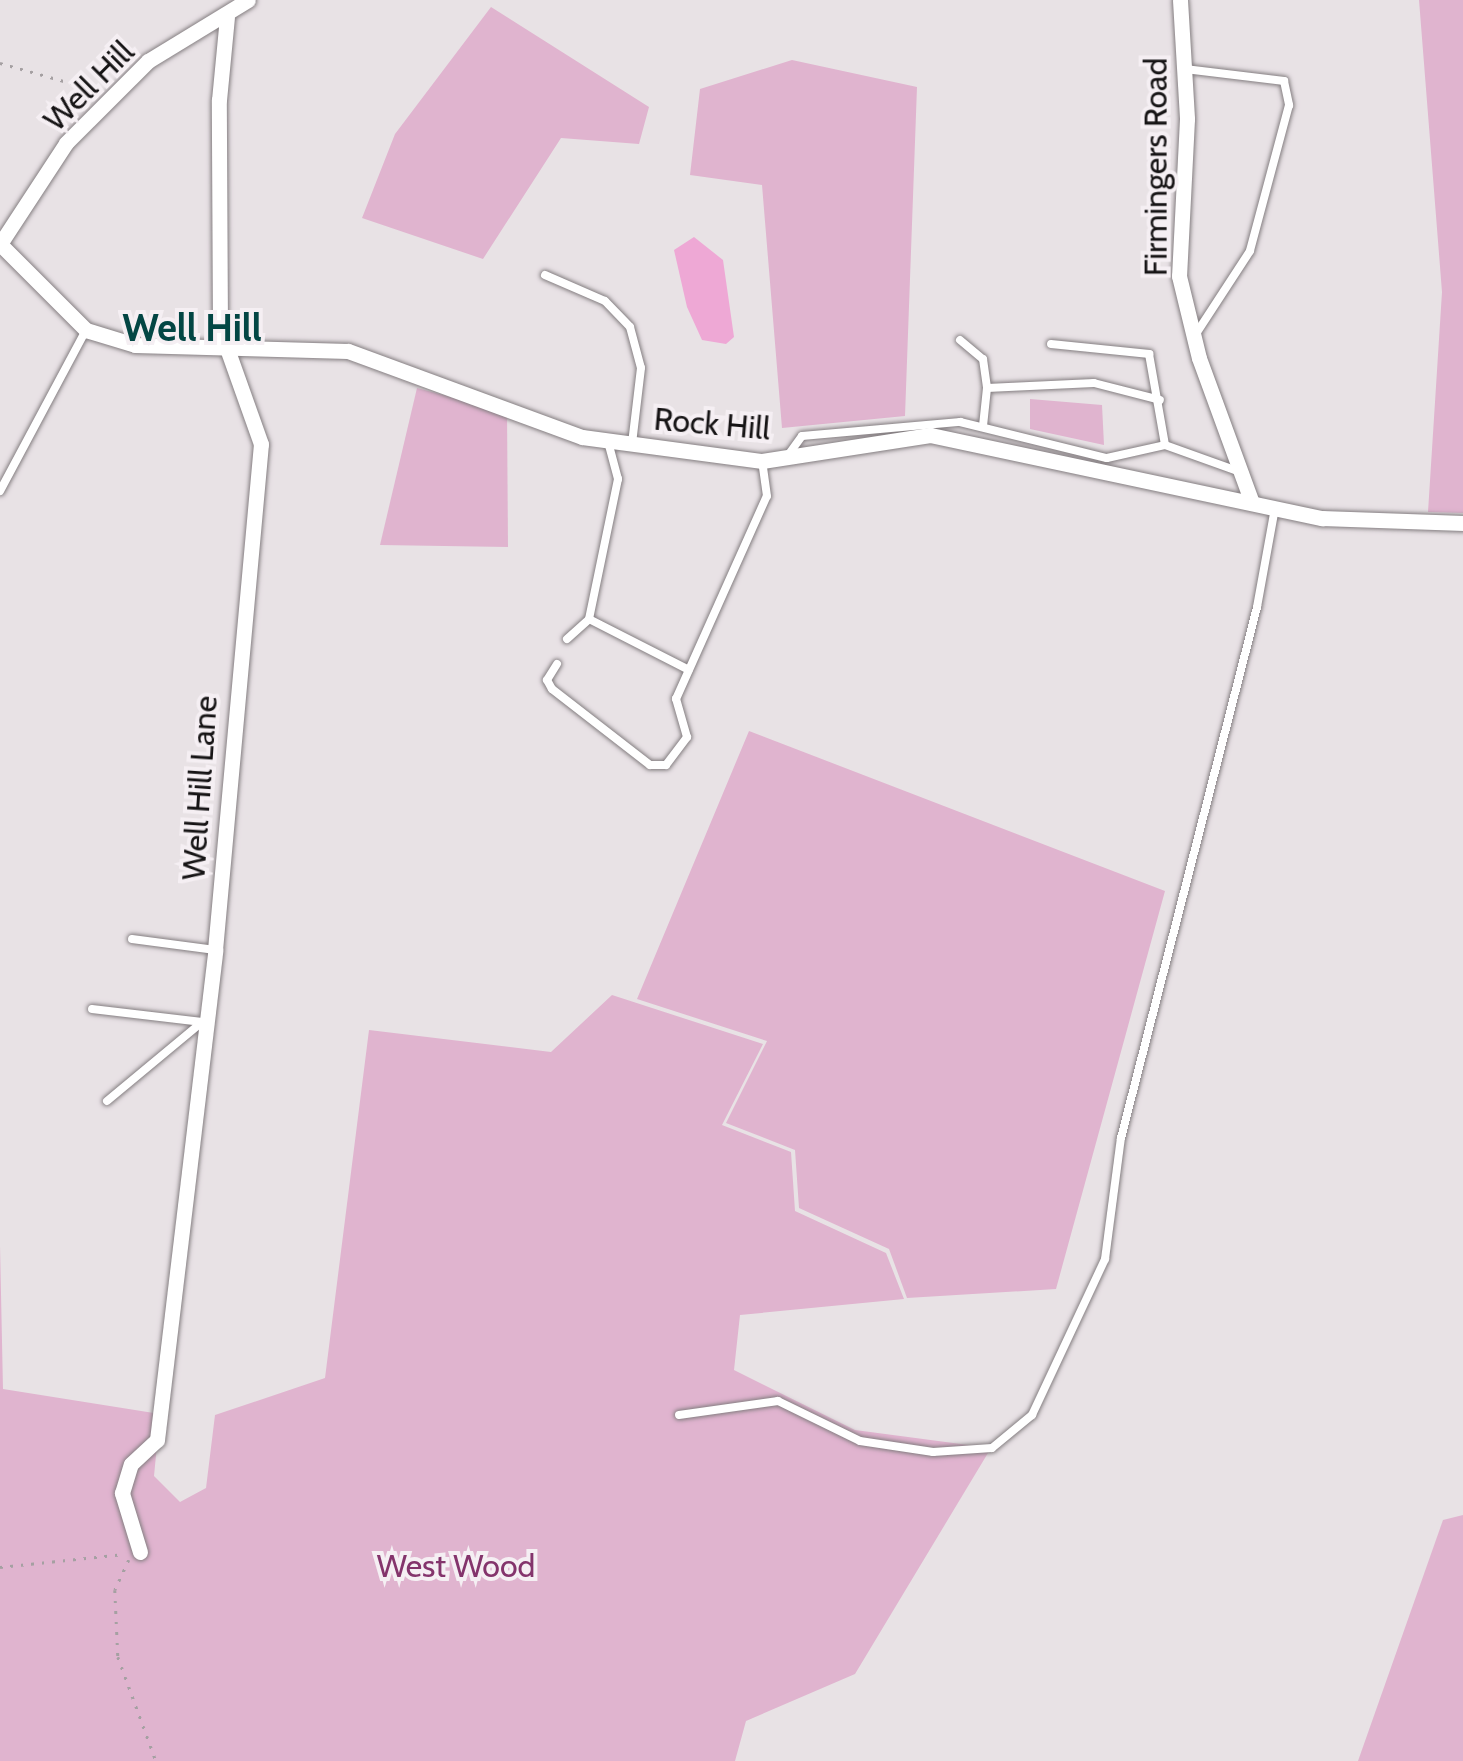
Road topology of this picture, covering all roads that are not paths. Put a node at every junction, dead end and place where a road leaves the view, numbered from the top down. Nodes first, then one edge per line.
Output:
1 (248, 0) edge
2 (1180, 0) edge
3 (227, 17) junction
4 (1184, 69) junction
5 (0, 244) edge
6 (545, 275) dead end
7 (86, 330) junction
8 (1194, 337) junction
9 (960, 340) dead end
10 (1051, 344) dead end
11 (226, 351) junction
12 (986, 388) junction
13 (1160, 400) junction
14 (984, 426) junction
15 (608, 441) junction
16 (632, 444) junction
17 (1165, 445) junction
18 (786, 458) junction
19 (762, 461) junction
20 (1240, 472) junction
21 (0, 491) edge
22 (1252, 503) junction
23 (1275, 508) junction
24 (1463, 523) edge
25 (589, 619) junction
26 (568, 638) dead end
27 (557, 664) dead end
28 (689, 670) junction
29 (132, 939) dead end
30 (215, 950) junction
31 (92, 1010) dead end
32 (202, 1022) junction
33 (106, 1101) dead end
34 (679, 1416) dead end
35 (136, 1553) road end

1 - 3 street, Well Hill
2 - 4 street, Firmingers Road
3 - 5 street, Well Hill
3 - 11 street, Well Hill Lane
4 - 8 street, Firmingers Road
4 - 8 lane
5 - 7 street, Rock Hill
6 - 16 lane
7 - 11 street, Rock Hill
7 - 21 lane
8 - 20 street, Firmingers Road
9 - 12 lane
10 - 13 lane
11 - 15 street, Rock Hill
11 - 30 street, Well Hill Lane
12 - 13 lane
12 - 14 lane
13 - 17 lane
14 - 17 lane
14 - 18 lane
15 - 16 street, Rock Hill
15 - 25 lane
16 - 19 street, Rock Hill
17 - 20 lane
18 - 19 street, Rock Hill
18 - 22 street, Rock Hill
19 - 28 lane
20 - 22 street, Firmingers Road
22 - 23 street, Rock Hill
23 - 24 street, Rock Hill
23 - 34 lane
25 - 26 lane
25 - 28 lane
27 - 28 lane
29 - 30 lane
30 - 32 street, Well Hill Lane
31 - 32 lane
32 - 33 lane
32 - 35 street, Well Hill Lane

